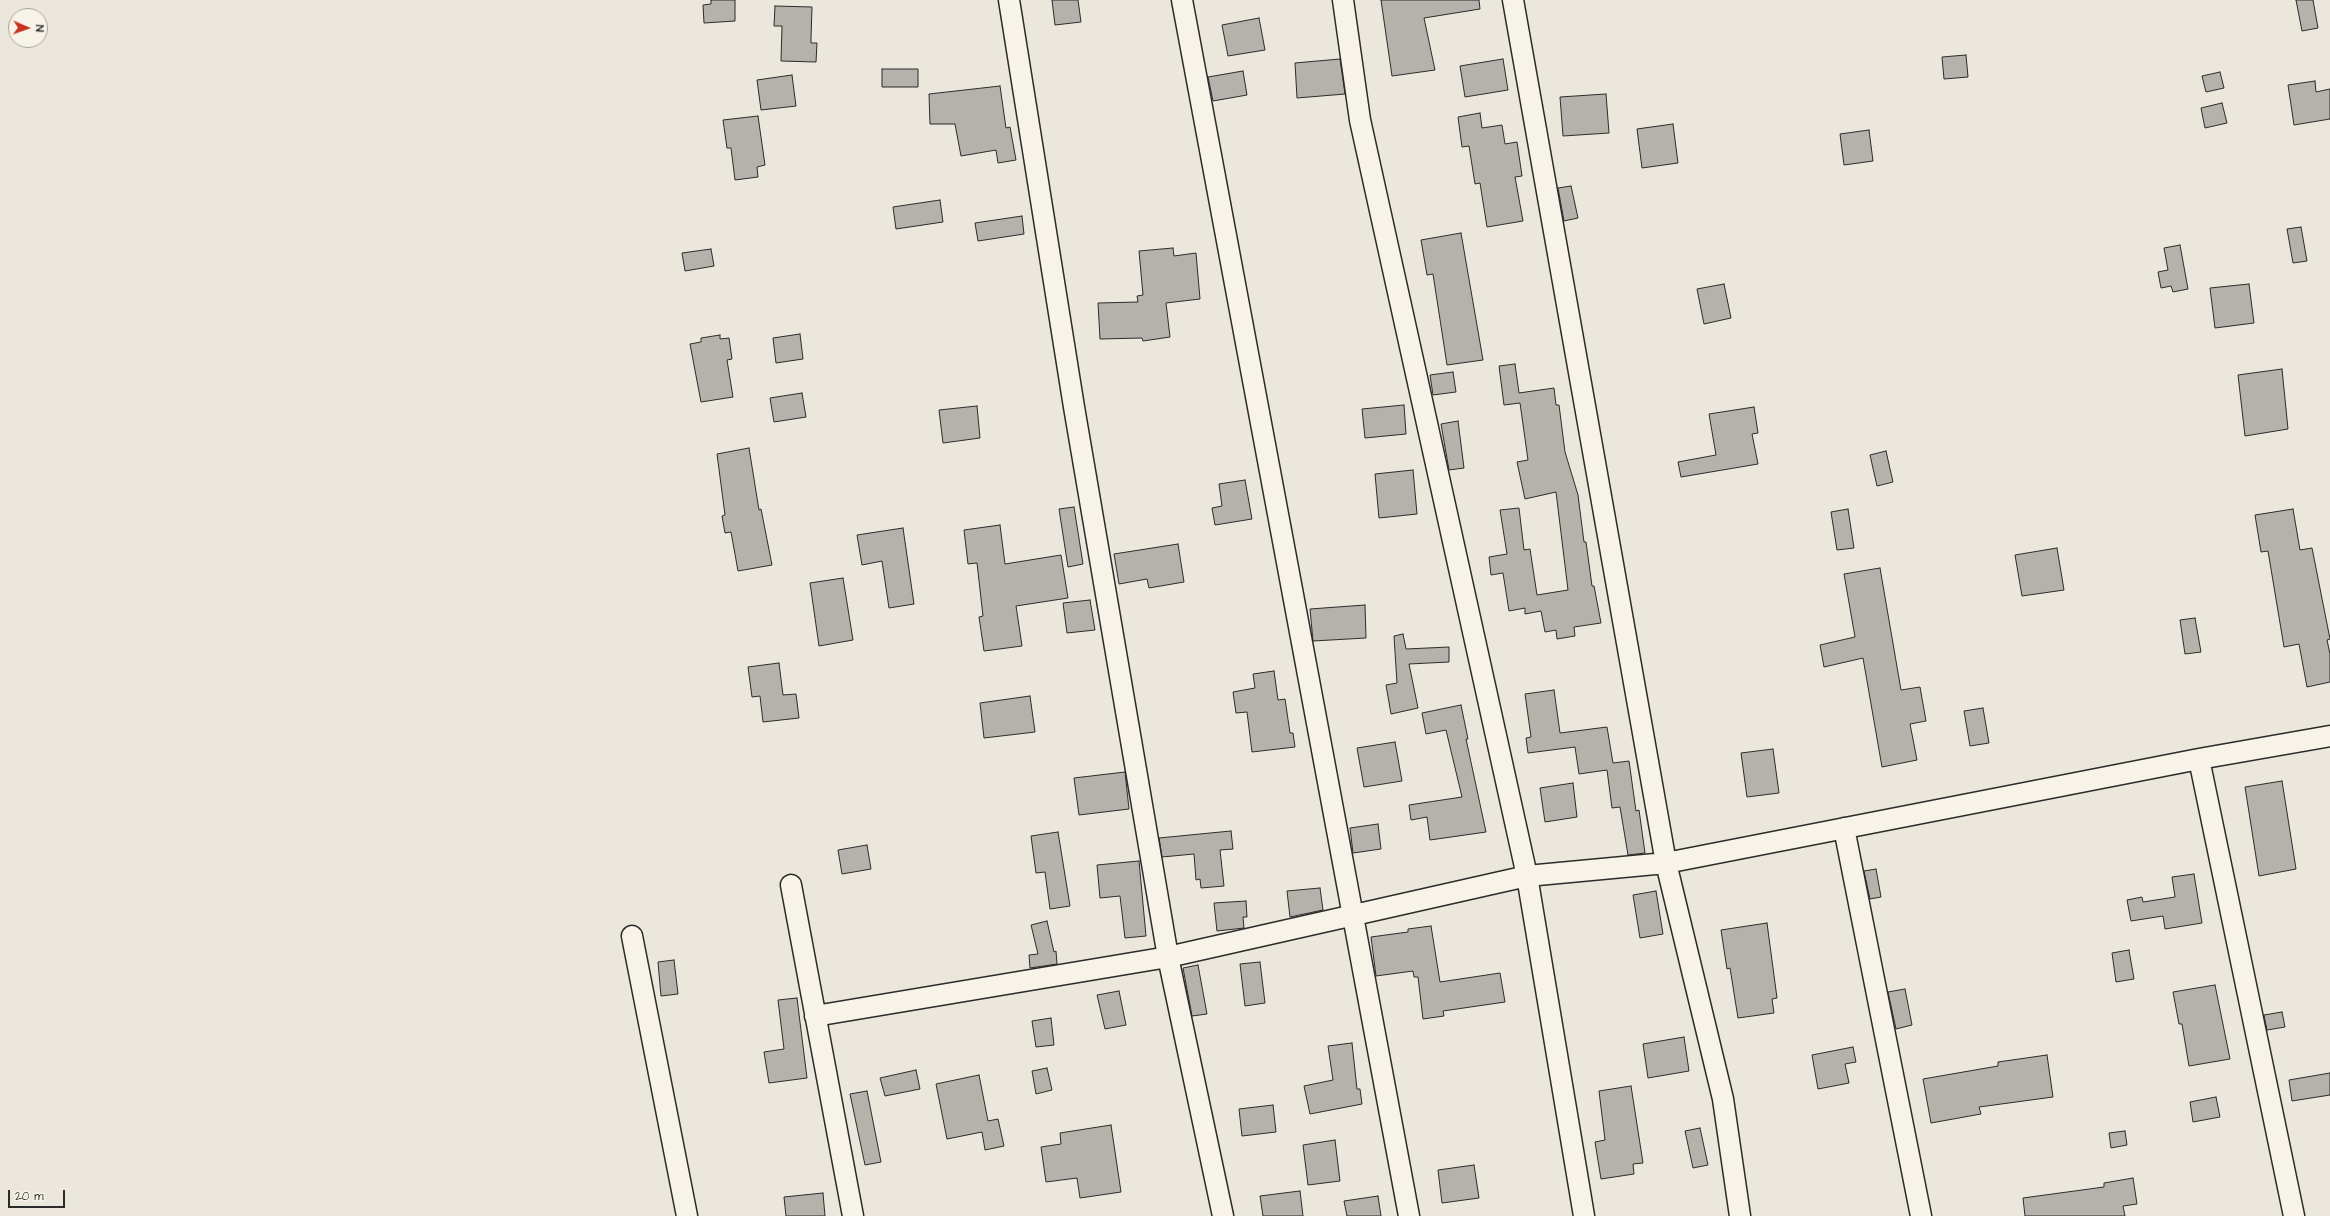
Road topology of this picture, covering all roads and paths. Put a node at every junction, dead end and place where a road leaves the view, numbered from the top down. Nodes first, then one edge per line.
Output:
1 (1010, 0) edge
2 (1182, 0) edge
3 (1343, 0) edge
4 (1513, 0) edge
5 (2330, 736) edge
6 (2199, 759) junction
7 (1844, 828) junction
8 (1666, 863) junction
9 (1528, 876) junction
10 (791, 885) dead end
11 (1353, 915) junction
12 (632, 936) dead end
13 (1168, 957) junction
14 (815, 1016) junction
15 (686, 1216) edge
16 (853, 1216) edge
17 (1223, 1216) edge
18 (1409, 1216) edge
19 (1584, 1216) edge
20 (1740, 1216) edge
21 (1921, 1216) edge
22 (2294, 1216) edge

1 - 13 street
2 - 11 street
3 - 9 street
4 - 8 street
5 - 6 street
6 - 7 street
6 - 22 street
7 - 8 street
7 - 21 street
8 - 9 street
8 - 20 street
9 - 11 street
9 - 19 street
10 - 14 street
11 - 13 street
11 - 18 street
12 - 15 street
13 - 14 street
13 - 17 street
14 - 16 street

